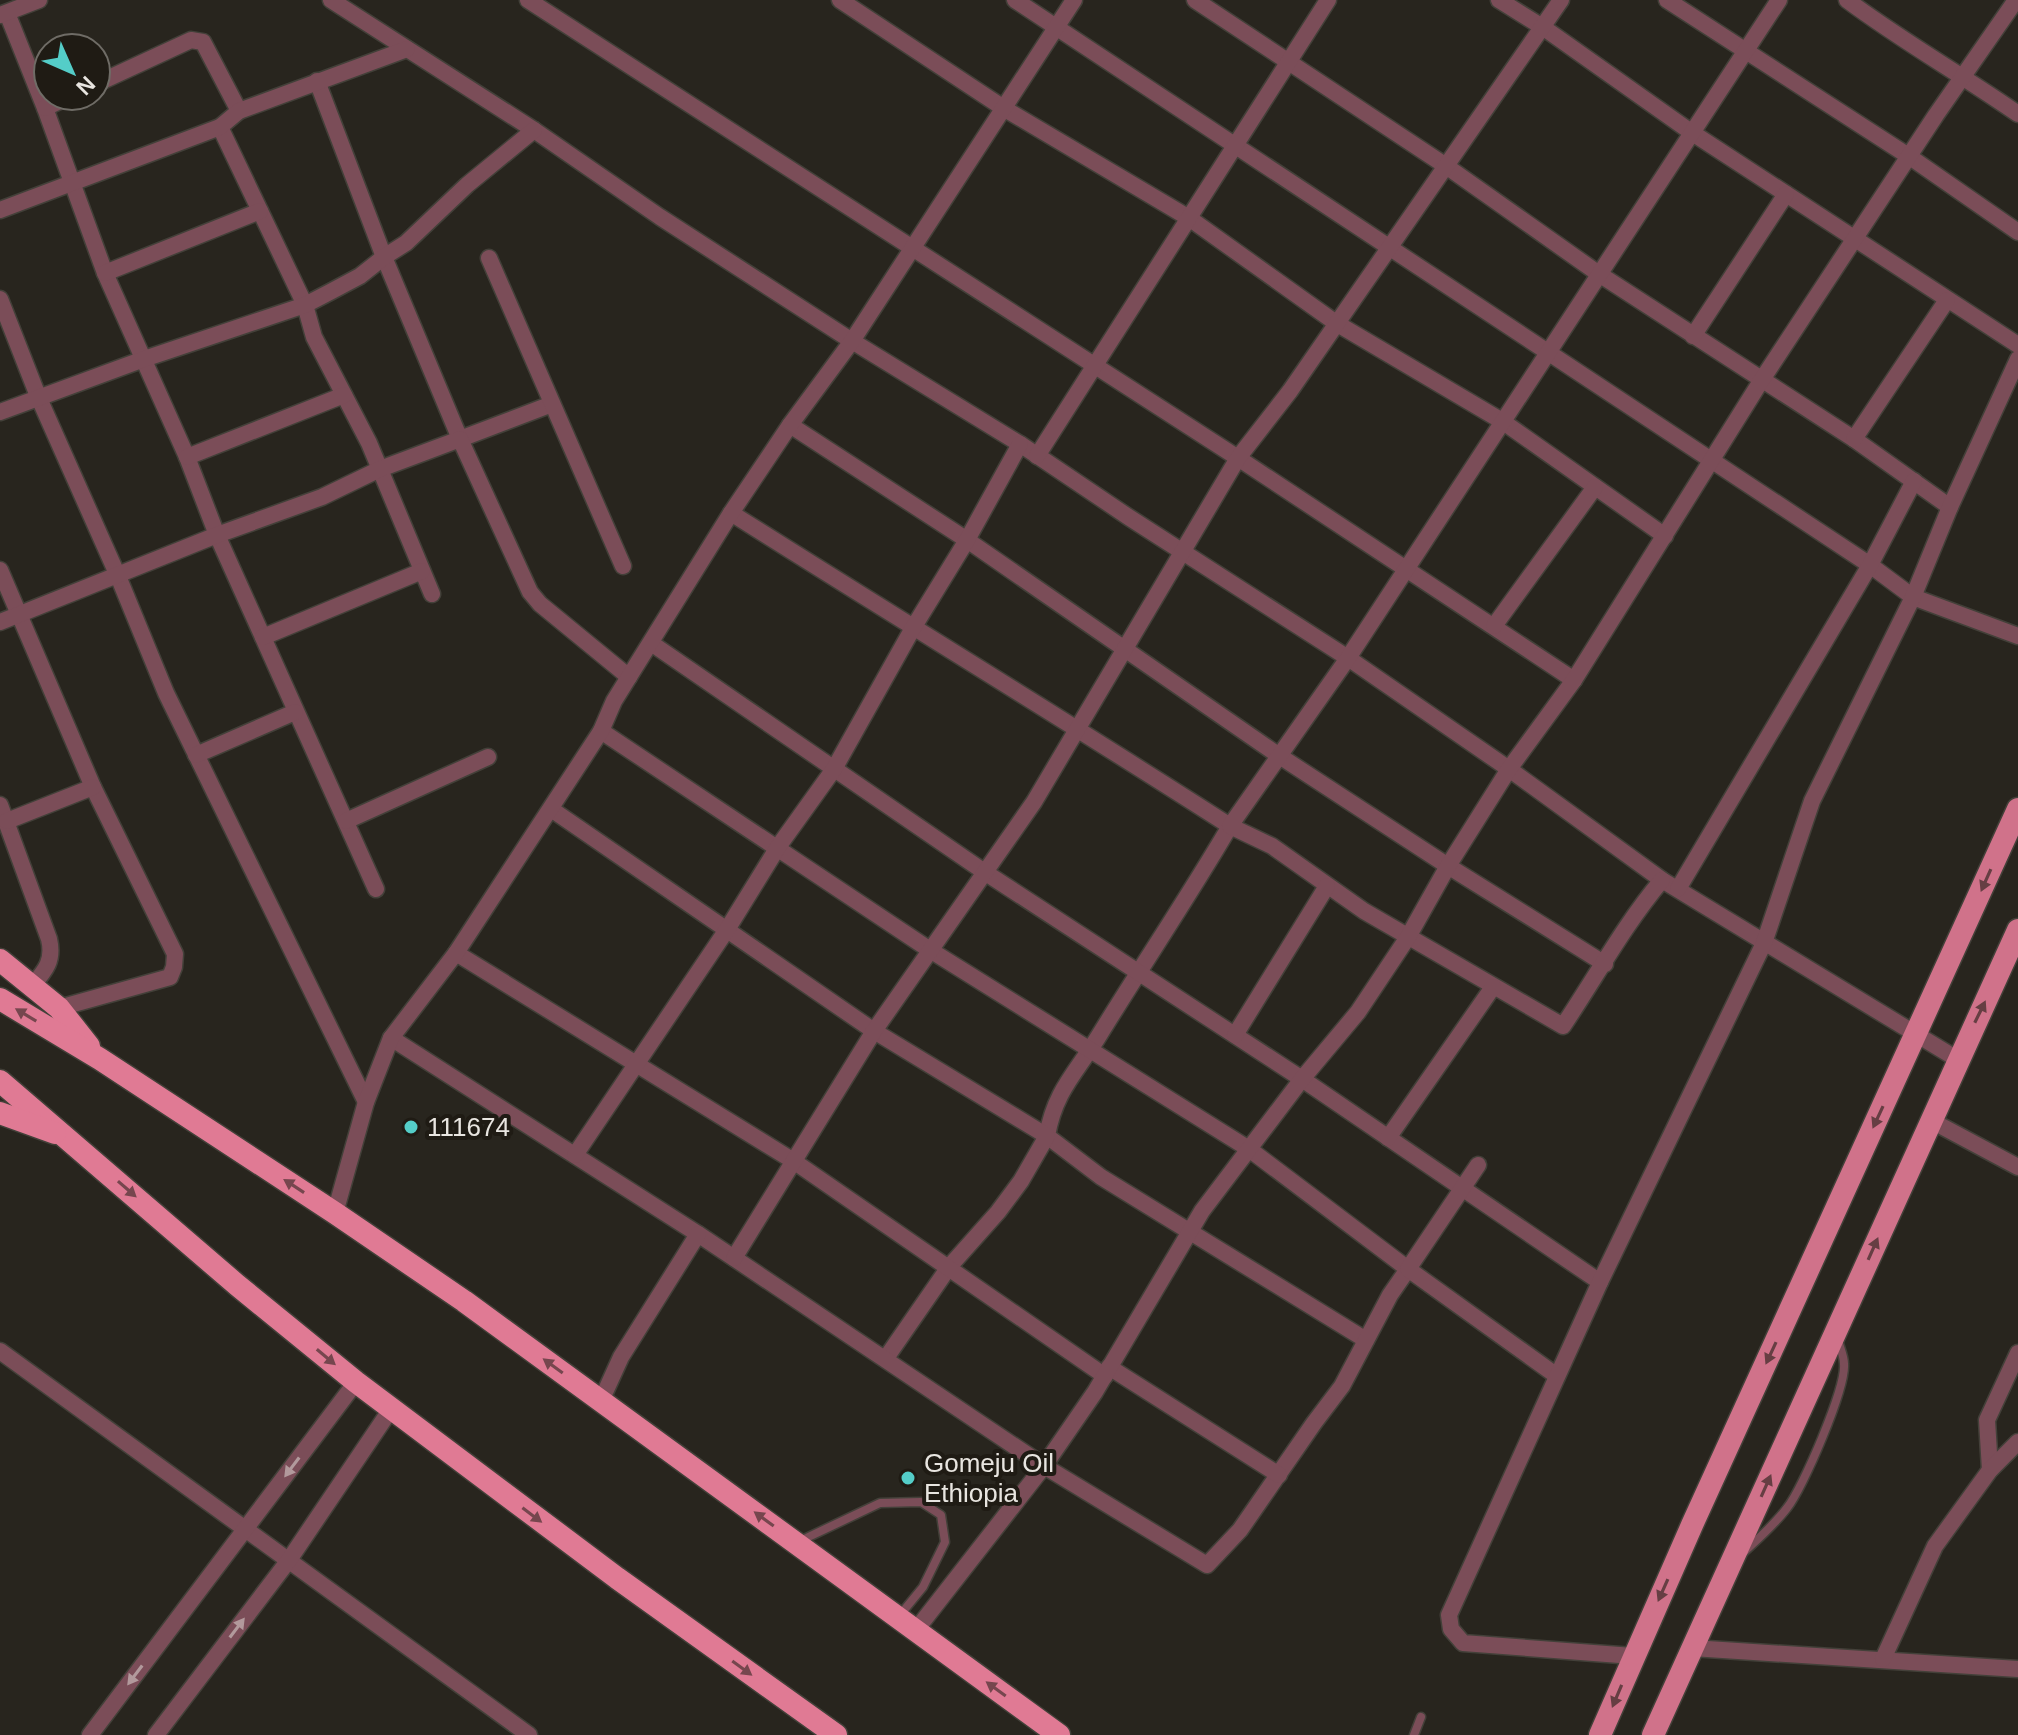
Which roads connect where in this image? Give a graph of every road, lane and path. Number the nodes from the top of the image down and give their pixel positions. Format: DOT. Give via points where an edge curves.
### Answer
graph roads {
  1 [pos="39,0"];
  2 [pos="331,0"];
  3 [pos="528,0"];
  4 [pos="840,0"];
  5 [pos="1015,0"];
  6 [pos="1074,0"];
  7 [pos="1195,0"];
  8 [pos="1328,0"];
  9 [pos="1499,0"];
  10 [pos="1561,0"];
  11 [pos="1667,0"];
  12 [pos="1779,0"];
  13 [pos="1847,0"];
  14 [pos="2016,0"];
  15 [pos="3,14"];
  16 [pos="1055,27"];
  17 [pos="1544,28"];
  18 [pos="407,49"];
  19 [pos="1744,51"];
  20 [pos="1287,61"];
  21 [pos="1964,76"];
  22 [pos="112,77"];
  23 [pos="32,79"];
  24 [pos="317,81"];
  25 [pos="1005,109"];
  26 [pos="239,111"];
  27 [pos="46,112"];
  28 [pos="2018,114"];
  29 [pos="220,127"];
  30 [pos="534,130"];
  31 [pos="1691,132"];
  32 [pos="1236,144"];
  33 [pos="1910,157"];
  34 [pos="1446,166"];
  35 [pos="72,180"];
  36 [pos="1786,194"];
  37 [pos="0,210"];
  38 [pos="260,211"];
  39 [pos="1189,218"];
  40 [pos="2018,232"];
  41 [pos="1855,240"];
  42 [pos="1391,247"];
  43 [pos="913,250"];
  44 [pos="384,257"];
  45 [pos="489,258"];
  46 [pos="105,273"];
  47 [pos="1599,274"];
  48 [pos="0,299"];
  49 [pos="1947,300"];
  50 [pos="305,305"];
  51 [pos="1336,323"];
  52 [pos="1693,336"];
  53 [pos="852,341"];
  54 [pos="2018,345"];
  55 [pos="1547,353"];
  56 [pos="144,359"];
  57 [pos="2018,359"];
  58 [pos="1094,367"];
  59 [pos="1761,381"];
  60 [pos="344,395"];
  61 [pos="38,396"];
  62 [pos="552,404"];
  63 [pos="0,412"];
  64 [pos="1502,421"];
  65 [pos="790,425"];
  66 [pos="460,439"];
  67 [pos="1854,439"];
  68 [pos="1020,444"];
  69 [pos="1037,456"];
  70 [pos="187,457"];
  71 [pos="1238,458"];
  72 [pos="1712,461"];
  73 [pos="380,469"];
  74 [pos="1914,481"];
  75 [pos="1595,487"];
  76 [pos="1950,507"];
  77 [pos="731,513"];
  78 [pos="217,535"];
  79 [pos="1665,536"];
  80 [pos="967,540"];
  81 [pos="1181,552"];
  82 [pos="1870,565"];
  83 [pos="623,566"];
  84 [pos="1407,568"];
  85 [pos="0,570"];
  86 [pos="422,571"];
  87 [pos="118,576"];
  88 [pos="432,594"];
  89 [pos="1913,597"];
  90 [pos="19,615"];
  91 [pos="0,622"];
  92 [pos="1494,626"];
  93 [pos="913,628"];
  94 [pos="2018,636"];
  95 [pos="263,637"];
  96 [pos="651,643"];
  97 [pos="1125,650"];
  98 [pos="1348,658"];
  99 [pos="629,677"];
  100 [pos="1574,680"];
  101 [pos="295,712"];
  102 [pos="1078,728"];
  103 [pos="601,731"];
  104 [pos="196,755"];
  105 [pos="1278,755"];
  106 [pos="488,757"];
  107 [pos="834,769"];
  108 [pos="1509,769"];
  109 [pos="93,787"];
  110 [pos="551,809"];
  111 [pos="2018,809"];
  112 [pos="4,813"];
  113 [pos="346,821"];
  114 [pos="1230,826"];
  115 [pos="778,847"];
  116 [pos="1448,866"];
  117 [pos="986,873"];
  118 [pos="1662,880"];
  119 [pos="1327,886"];
  120 [pos="376,889"];
  121 [pos="1678,889"];
  122 [pos="728,928"];
  123 [pos="2018,930"];
  124 [pos="1408,937"];
  125 [pos="1764,943"];
  126 [pos="930,950"];
  127 [pos="456,953"];
  128 [pos="0,960"];
  129 [pos="1605,964"];
  130 [pos="1139,971"];
  131 [pos="32,986"];
  132 [pos="1493,987"];
  133 [pos="0,999"];
  134 [pos="59,1008"];
  135 [pos="874,1031"];
  136 [pos="1235,1035"];
  137 [pos="1916,1035"];
  138 [pos="391,1038"];
  139 [pos="1090,1050"];
  140 [pos="100,1059"];
  141 [pos="1957,1059"];
  142 [pos="637,1064"];
  143 [pos="1302,1079"];
  144 [pos="0,1081"];
  145 [pos="366,1102"];
  146 [pos="0,1113"];
  147 [pos="1930,1120"];
  148 [pos="1047,1136"];
  149 [pos="69,1138"];
  150 [pos="1388,1138"];
  151 [pos="1249,1149"];
  152 [pos="575,1155"];
  153 [pos="792,1160"];
  154 [pos="1478,1165"];
  155 [pos="2018,1167"];
  156 [pos="1461,1189"];
  157 [pos="335,1213"];
  158 [pos="1190,1231"];
  159 [pos="698,1234"];
  160 [pos="734,1258"];
  161 [pos="949,1267"];
  162 [pos="1408,1269"];
  163 [pos="1600,1282"];
  164 [pos="1836,1332"];
  165 [pos="1366,1340"];
  166 [pos="0,1351"];
  167 [pos="2018,1353"];
  168 [pos="886,1358"];
  169 [pos="1107,1372"];
  170 [pos="1557,1376"];
  171 [pos="356,1382"];
  172 [pos="601,1401"];
  173 [pos="391,1409"];
  174 [pos="2018,1442"];
  175 [pos="1044,1466"];
  176 [pos="1990,1470"];
  177 [pos="1279,1475"];
  178 [pos="244,1530"];
  179 [pos="796,1543"];
  180 [pos="289,1560"];
  181 [pos="1731,1563"];
  182 [pos="907,1624"];
  183 [pos="1692,1648"];
  184 [pos="1633,1656"];
  185 [pos="1883,1659"];
  186 [pos="2018,1669"];
  187 [pos="1421,1717"];
  188 [pos="90,1735"];
  189 [pos="156,1735"];
  190 [pos="529,1735"];
  191 [pos="836,1735"];
  192 [pos="1059,1735"];
  193 [pos="1414,1735"];
  194 [pos="1600,1735"];
  195 [pos="1653,1735"];
  1 -- 15 [label="street"];
  2 -- 18 [label="street"];
  3 -- 43 [label="street"];
  4 -- 25 [label="street"];
  5 -- 16 [label="street"];
  6 -- 16 [label="street"];
  7 -- 20 [label="street"];
  8 -- 20 [label="street"];
  9 -- 17 [label="street"];
  10 -- 17 [label="street"];
  11 -- 19 [label="street"];
  12 -- 19 [label="street"];
  13 -- 21 [label="street"];
  14 -- 21 [label="street"];
  15 -- 23 [label="street"];
  16 -- 25 [label="street"];
  16 -- 32 [label="street"];
  17 -- 31 [label="street"];
  17 -- 34 [label="street"];
  18 -- 24 [label="street"];
  18 -- 30 [label="street"];
  19 -- 31 [label="street"];
  19 -- 33 [label="street"];
  20 -- 32 [label="street"];
  20 -- 34 [label="street"];
  21 -- 28 [label="street"];
  21 -- 33 [label="street"];
  22 -- 26 [label="street" via="191,40 203,42"];
  24 -- 26 [label="street"];
  24 -- 44 [label="street"];
  25 -- 39 [label="street"];
  25 -- 43 [label="street"];
  26 -- 29 [label="street"];
  27 -- 35 [label="street"];
  29 -- 35 [label="street"];
  29 -- 38 [label="street"];
  30 -- 44 [label="street"];
  30 -- 53 [label="street"];
  31 -- 36 [label="street"];
  31 -- 47 [label="street"];
  32 -- 39 [label="street"];
  32 -- 42 [label="street"];
  33 -- 40 [label="street"];
  33 -- 41 [label="street"];
  34 -- 42 [label="street"];
  34 -- 47 [label="street"];
  35 -- 37 [label="street"];
  35 -- 46 [label="street"];
  36 -- 41 [label="street"];
  36 -- 52 [label="street"];
  38 -- 46 [label="street"];
  38 -- 50 [label="street"];
  39 -- 51 [label="street"];
  39 -- 58 [label="street"];
  41 -- 49 [label="street"];
  41 -- 59 [label="street"];
  42 -- 51 [label="street"];
  42 -- 55 [label="street"];
  43 -- 53 [label="street"];
  43 -- 58 [label="street"];
  44 -- 50 [label="street"];
  44 -- 66 [label="street"];
  45 -- 62 [label="street"];
  46 -- 56 [label="street"];
  47 -- 52 [label="street"];
  47 -- 55 [label="street"];
  48 -- 61 [label="street"];
  49 -- 54 [label="street"];
  49 -- 67 [label="street"];
  50 -- 56 [label="street"];
  50 -- 60 [label="street" via="314,337"];
  51 -- 64 [label="street"];
  51 -- 71 [label="street"];
  52 -- 59 [label="street"];
  53 -- 65 [label="street"];
  53 -- 68 [label="street"];
  55 -- 64 [label="street"];
  55 -- 72 [label="street"];
  56 -- 61 [label="street"];
  56 -- 70 [label="street"];
  57 -- 76 [label="street"];
  58 -- 69 [label="street"];
  58 -- 71 [label="street"];
  59 -- 67 [label="street"];
  59 -- 72 [label="street"];
  60 -- 70 [label="street"];
  60 -- 73 [label="street"];
  61 -- 63 [label="street"];
  61 -- 87 [label="street"];
  62 -- 66 [label="street"];
  62 -- 83 [label="street"];
  64 -- 75 [label="street"];
  64 -- 84 [label="street"];
  65 -- 77 [label="street"];
  65 -- 80 [label="street"];
  66 -- 73 [label="street"];
  66 -- 99 [label="street" via="530,592"];
  67 -- 74 [label="street"];
  68 -- 69 [label="street"];
  68 -- 80 [label="street"];
  69 -- 81 [label="street"];
  70 -- 78 [label="street"];
  71 -- 81 [label="street"];
  71 -- 84 [label="street"];
  72 -- 79 [label="street"];
  72 -- 82 [label="street"];
  73 -- 78 [label="street" via="322,497"];
  73 -- 86 [label="street"];
  74 -- 76 [label="street"];
  74 -- 82 [label="street"];
  75 -- 79 [label="street"];
  75 -- 92 [label="street"];
  76 -- 89 [label="street"];
  77 -- 93 [label="street"];
  77 -- 96 [label="street"];
  78 -- 87 [label="street"];
  78 -- 95 [label="street"];
  79 -- 100 [label="street"];
  80 -- 93 [label="street"];
  80 -- 97 [label="street"];
  81 -- 97 [label="street"];
  81 -- 98 [label="street"];
  82 -- 89 [label="street"];
  82 -- 121 [label="street"];
  84 -- 92 [label="street"];
  84 -- 98 [label="street"];
  85 -- 90 [label="street"];
  86 -- 88 [label="street"];
  86 -- 95 [label="street"];
  87 -- 90 [label="street"];
  87 -- 104 [label="street"];
  89 -- 94 [label="street"];
  89 -- 125 [label="street" via="1812,801"];
  90 -- 91 [label="street"];
  90 -- 109 [label="street"];
  92 -- 100 [label="street"];
  93 -- 102 [label="street"];
  93 -- 107 [label="street"];
  95 -- 101 [label="street"];
  96 -- 99 [label="street"];
  96 -- 107 [label="street"];
  97 -- 102 [label="street"];
  97 -- 105 [label="street"];
  98 -- 105 [label="street"];
  98 -- 108 [label="street"];
  99 -- 103 [label="street"];
  100 -- 108 [label="street"];
  101 -- 104 [label="street"];
  101 -- 113 [label="street"];
  102 -- 114 [label="street"];
  102 -- 117 [label="street"];
  103 -- 110 [label="street"];
  103 -- 115 [label="street"];
  104 -- 145 [label="street"];
  105 -- 114 [label="street"];
  105 -- 116 [label="street"];
  106 -- 113 [label="street"];
  107 -- 115 [label="street"];
  107 -- 117 [label="street"];
  108 -- 116 [label="street"];
  108 -- 118 [label="street"];
  109 -- 112 [label="street"];
  109 -- 134 [label="street" via="175,954 174,967 170,977"];
  110 -- 122 [label="street"];
  110 -- 127 [label="street"];
  111 -- 137 [label="main road, one-way"];
  112 -- 131 [label="street" via="52,954"];
  113 -- 120 [label="street"];
  114 -- 119 [label="street" via="1272,846"];
  114 -- 130 [label="street"];
  115 -- 122 [label="street"];
  115 -- 126 [label="street"];
  116 -- 124 [label="street"];
  116 -- 129 [label="street"];
  117 -- 126 [label="street"];
  117 -- 130 [label="street"];
  118 -- 121 [label="street"];
  118 -- 129 [label="street" via="1635,912"];
  119 -- 124 [label="street"];
  119 -- 136 [label="street"];
  121 -- 125 [label="street"];
  122 -- 135 [label="street"];
  122 -- 142 [label="street"];
  141 -- 123 [label="main road, one-way"];
  124 -- 132 [label="street"];
  124 -- 143 [label="street" via="1358,1012"];
  125 -- 137 [label="street"];
  125 -- 163 [label="street"];
  126 -- 135 [label="street"];
  126 -- 139 [label="street"];
  127 -- 138 [label="street"];
  127 -- 142 [label="street"];
  128 -- 131 [label="highway"];
  129 -- 132 [label="street" via="1563,1026"];
  130 -- 136 [label="street"];
  130 -- 139 [label="street"];
  131 -- 134 [label="highway"];
  132 -- 150 [label="street"];
  140 -- 133 [label="highway, one-way"];
  134 -- 140 [label="highway"];
  135 -- 148 [label="street"];
  135 -- 153 [label="street"];
  136 -- 143 [label="street"];
  137 -- 141 [label="street"];
  137 -- 184 [label="main road, one-way"];
  138 -- 145 [label="street"];
  138 -- 152 [label="street"];
  139 -- 148 [label="street" via="1051,1110"];
  139 -- 151 [label="street"];
  157 -- 140 [label="highway, one-way"];
  141 -- 147 [label="main road"];
  142 -- 152 [label="street"];
  142 -- 153 [label="street"];
  143 -- 150 [label="street"];
  143 -- 151 [label="street"];
  144 -- 149 [label="highway"];
  145 -- 157 [label="street"];
  146 -- 149 [label="highway"];
  147 -- 155 [label="street"];
  164 -- 147 [label="main road, one-way"];
  148 -- 158 [label="street" via="1101,1177"];
  148 -- 161 [label="street" via="998,1212"];
  149 -- 171 [label="highway, one-way"];
  150 -- 156 [label="street"];
  151 -- 158 [label="street"];
  151 -- 162 [label="street"];
  152 -- 159 [label="street"];
  153 -- 160 [label="street"];
  153 -- 161 [label="street"];
  154 -- 156 [label="street"];
  156 -- 162 [label="street"];
  156 -- 163 [label="street"];
  172 -- 157 [label="highway, one-way"];
  158 -- 165 [label="street"];
  158 -- 169 [label="street"];
  159 -- 160 [label="street"];
  159 -- 172 [label="street" via="621,1357"];
  160 -- 168 [label="street"];
  161 -- 168 [label="street"];
  161 -- 169 [label="street"];
  162 -- 165 [label="street"];
  162 -- 170 [label="street"];
  163 -- 170 [label="street"];
  181 -- 164 [label="main road, one-way"];
  164 -- 181 [label="lane" via="1844,1365 1842,1387 1821,1438 1790,1505"];
  165 -- 177 [label="street" via="1342,1386"];
  166 -- 178 [label="street"];
  167 -- 176 [label="street" via="1987,1420"];
  168 -- 175 [label="street"];
  169 -- 175 [label="street"];
  169 -- 177 [label="street"];
  170 -- 184 [label="street" via="1449,1615 1451,1629 1463,1643"];
  171 -- 173 [label="highway"];
  171 -- 178 [label="street, one-way"];
  179 -- 172 [label="highway, one-way"];
  173 -- 180 [label="street"];
  173 -- 191 [label="highway, one-way"];
  174 -- 176 [label="street"];
  175 -- 177 [label="street" via="1207,1565"];
  175 -- 182 [label="street"];
  176 -- 185 [label="street" via="1935,1546"];
  178 -- 180 [label="street"];
  178 -- 188 [label="street, one-way"];
  179 -- 182 [label="highway"];
  179 -- 182 [label="lane" via="880,1503 921,1502 941,1515 945,1542"];
  189 -- 180 [label="street, one-way"];
  180 -- 190 [label="street"];
  181 -- 183 [label="main road"];
  192 -- 182 [label="highway, one-way"];
  183 -- 185 [label="street"];
  183 -- 195 [label="main road"];
  184 -- 194 [label="main road, one-way"];
  185 -- 186 [label="street"];
  187 -- 193 [label="lane"];
}
